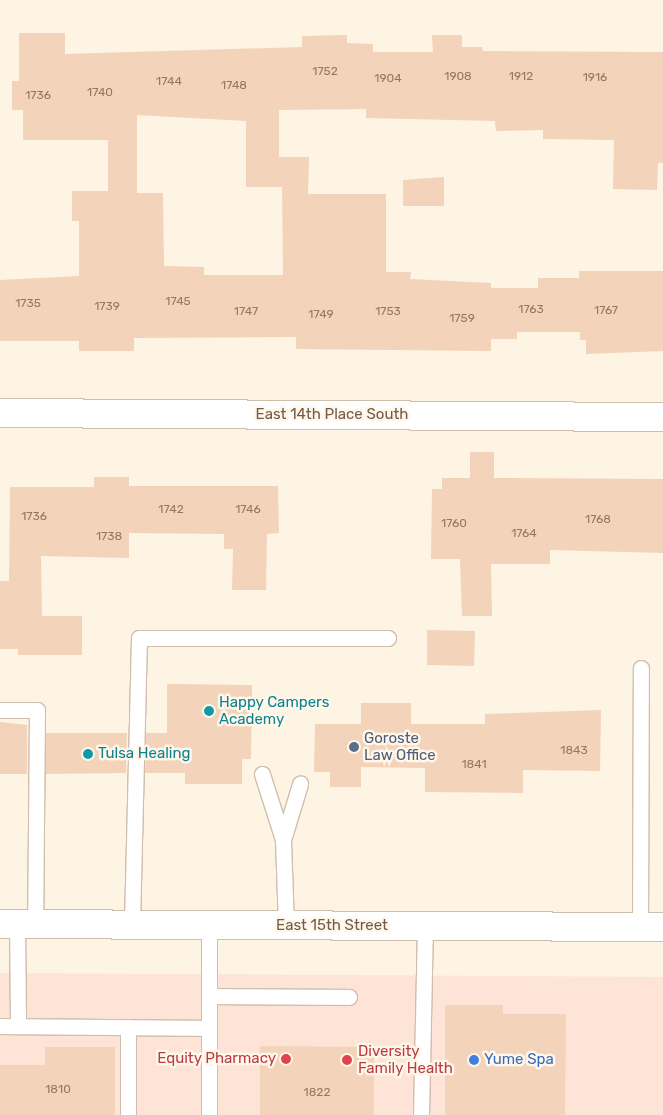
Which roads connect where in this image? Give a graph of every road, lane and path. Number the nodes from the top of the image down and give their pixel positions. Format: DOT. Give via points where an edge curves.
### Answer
graph roads {
  1 [pos="0,413"];
  2 [pos="663,417"];
  3 [pos="388,638"];
  4 [pos="641,668"];
  5 [pos="0,710"];
  6 [pos="262,774"];
  7 [pos="300,784"];
  8 [pos="283,840"];
  9 [pos="17,924"];
  10 [pos="132,924"];
  11 [pos="209,925"];
  12 [pos="286,926"];
  13 [pos="425,926"];
  14 [pos="651,927"];
  15 [pos="209,996"];
  16 [pos="349,997"];
  17 [pos="0,1026"];
  18 [pos="18,1026"];
  19 [pos="128,1027"];
  20 [pos="209,1028"];
  21 [pos="128,1115"];
  22 [pos="209,1115"];
  23 [pos="422,1115"];
  1 -- 2 [label="street, East 14th Place South"];
  3 -- 10 [label="lane" via="140,638"];
  4 -- 14 [label="lane"];
  5 -- 9 [label="lane" via="37,710"];
  6 -- 8 [label="lane"];
  7 -- 8 [label="lane"];
  8 -- 12 [label="lane"];
  9 -- 10 [label="street, East 15th Street"];
  9 -- 18 [label="lane"];
  10 -- 11 [label="street, East 15th Street"];
  11 -- 12 [label="street, East 15th Street"];
  11 -- 15 [label="lane"];
  12 -- 13 [label="street, East 15th Street"];
  13 -- 14 [label="street, East 15th Street"];
  13 -- 23 [label="lane"];
  15 -- 16 [label="lane"];
  15 -- 20 [label="lane"];
  17 -- 18 [label="lane"];
  18 -- 19 [label="lane"];
  19 -- 20 [label="lane"];
  19 -- 21 [label="lane"];
  20 -- 22 [label="lane"];
}
